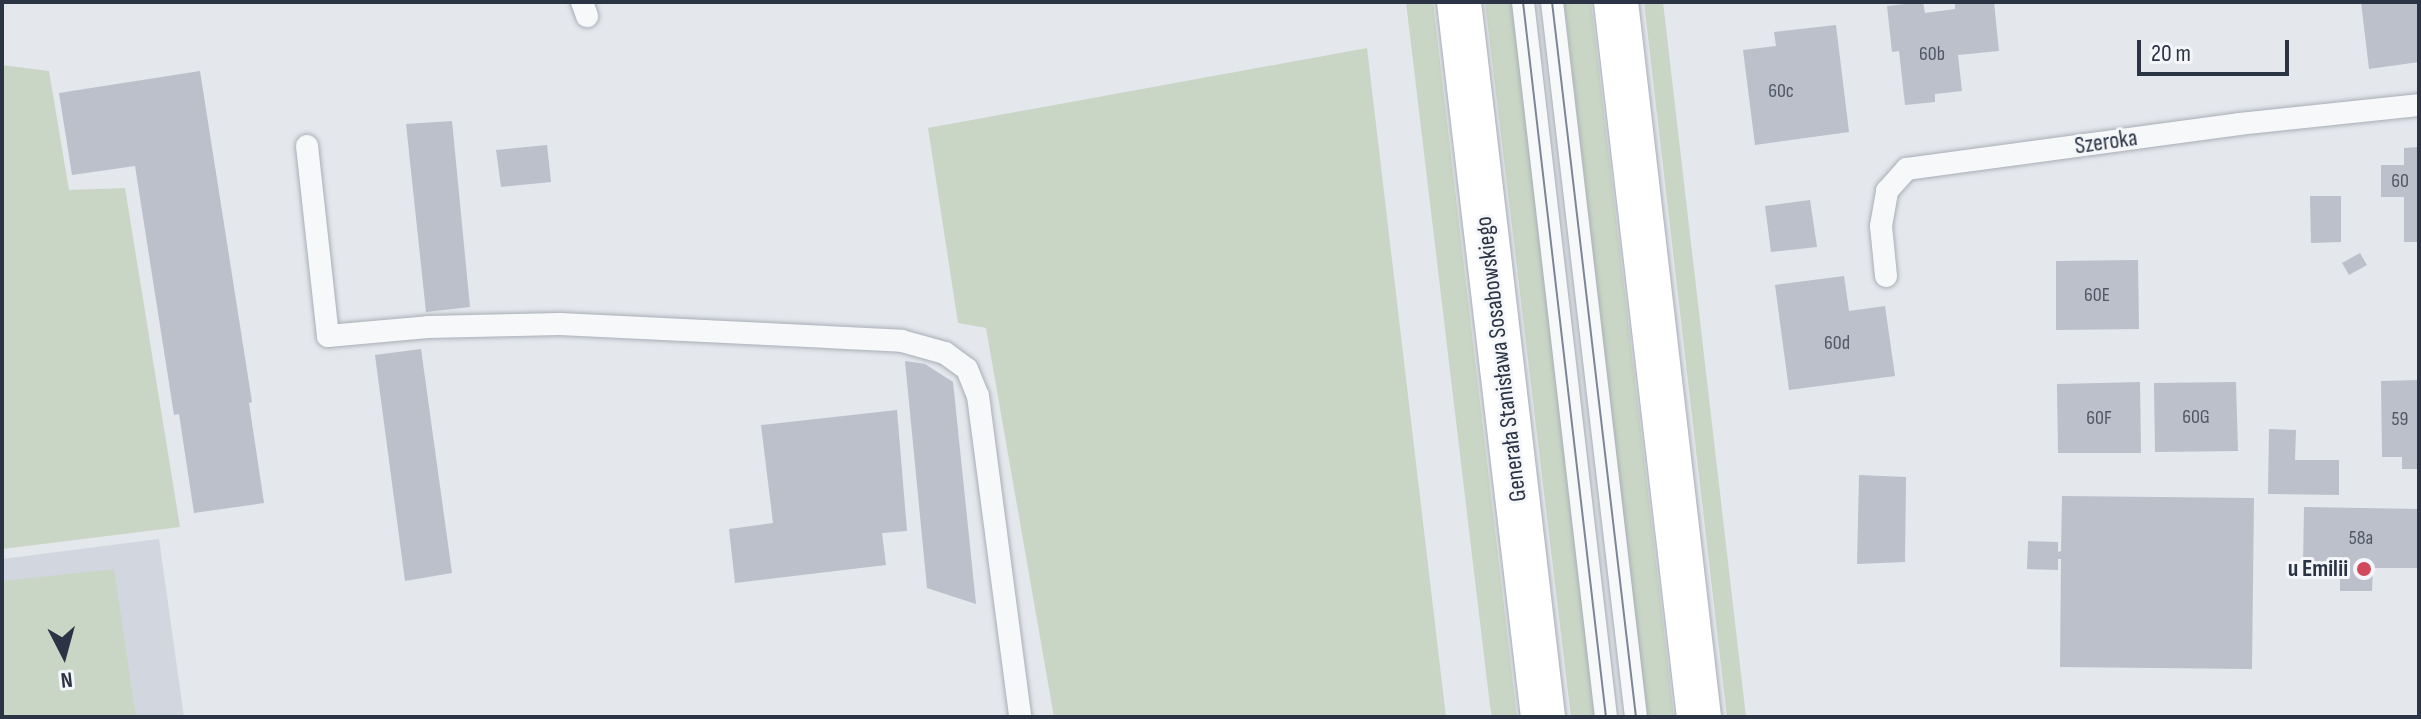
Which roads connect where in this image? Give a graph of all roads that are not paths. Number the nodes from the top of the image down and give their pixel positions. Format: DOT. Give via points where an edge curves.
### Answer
graph roads {
  1 [pos="1459,2"];
  2 [pos="1523,2"];
  3 [pos="1552,2"];
  4 [pos="1616,2"];
  5 [pos="2419,105"];
  6 [pos="307,146"];
  7 [pos="1886,276"];
  8 [pos="1020,717"];
  9 [pos="1543,717"];
  10 [pos="1606,717"];
  11 [pos="1636,717"];
  12 [pos="1699,717"];
  1 -- 9 [label="main road, Generała Stanisława Sosabowskiego"];
  2 -- 10 [label="lane"];
  3 -- 11 [label="lane"];
  4 -- 12 [label="main road"];
  5 -- 7 [label="lane, Szeroka" via="1907,169 1887,191 1881,226"];
  6 -- 8 [label="lane" via="328,336 560,324 902,341 945,353 967,369 978,396"];
}
